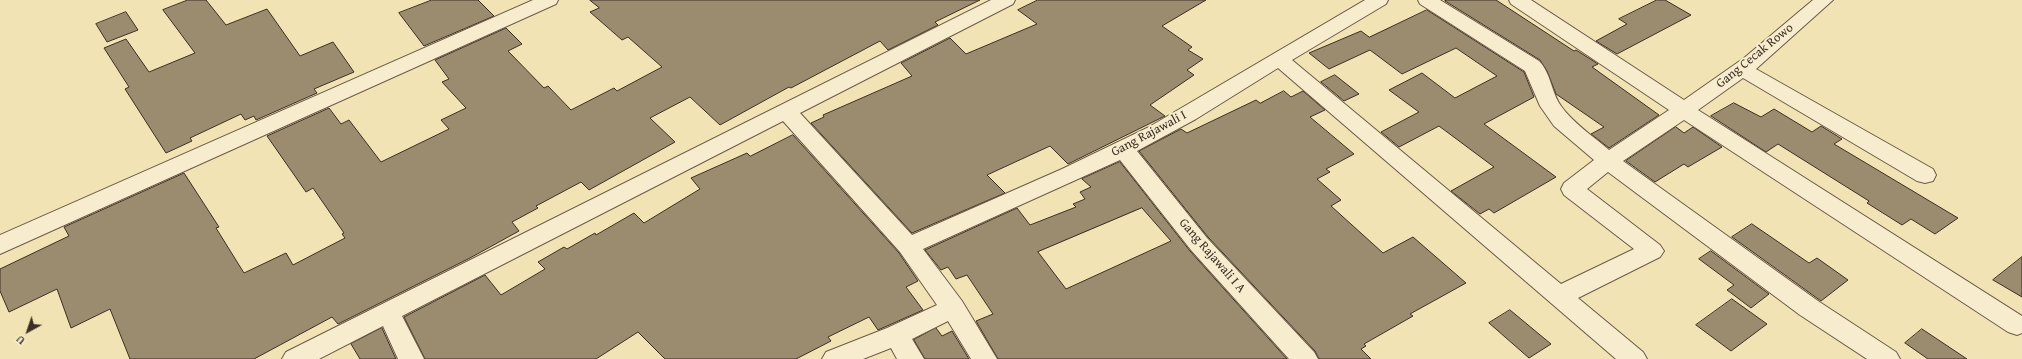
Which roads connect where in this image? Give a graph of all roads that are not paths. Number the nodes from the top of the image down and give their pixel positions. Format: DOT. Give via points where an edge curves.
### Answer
graph roads {
  1 [pos="549,0"];
  2 [pos="1006,0"];
  3 [pos="1379,0"];
  4 [pos="1427,0"];
  5 [pos="1518,0"];
  6 [pos="1824,0"];
  7 [pos="1279,59"];
  8 [pos="1742,69"];
  9 [pos="1685,110"];
  10 [pos="786,111"];
  11 [pos="1123,149"];
  12 [pos="1607,160"];
  13 [pos="1925,175"];
  14 [pos="0,245"];
  15 [pos="908,246"];
  16 [pos="1560,296"];
  17 [pos="952,308"];
  18 [pos="388,312"];
  19 [pos="2017,324"];
  20 [pos="896,335"];
  21 [pos="295,359"];
  22 [pos="411,359"];
  23 [pos="835,359"];
  24 [pos="911,359"];
  25 [pos="984,359"];
  26 [pos="1305,359"];
  27 [pos="1634,359"];
  28 [pos="1887,359"];
  1 -- 14 [label="street"];
  2 -- 10 [label="street"];
  3 -- 7 [label="street, Gang Rajawali I" via="1327,28"];
  4 -- 12 [label="street" via="1532,66 1536,70 1550,106 1561,121"];
  5 -- 9 [label="street"];
  6 -- 8 [label="street, Gang Cecak Rowo"];
  7 -- 11 [label="street, Gang Rajawali I" via="1197,109"];
  7 -- 16 [label="street"];
  8 -- 9 [label="street, Gang Cecak Rowo"];
  8 -- 13 [label="street"];
  9 -- 12 [label="street, Gang Cecak Rowo"];
  9 -- 19 [label="street"];
  10 -- 15 [label="street"];
  10 -- 18 [label="street"];
  11 -- 15 [label="street, Gang Rajawali I"];
  11 -- 26 [label="street, Gang Rajawali I A" via="1199,244"];
  12 -- 16 [label="street, Gang Cecak Rowo" via="1572,189 1652,250"];
  12 -- 28 [label="street" via="1690,224 1809,308"];
  15 -- 17 [label="street"];
  16 -- 27 [label="street"];
  17 -- 20 [label="street"];
  17 -- 25 [label="street"];
  18 -- 21 [label="street"];
  18 -- 22 [label="street"];
  20 -- 23 [label="street"];
  20 -- 24 [label="street"];
}
